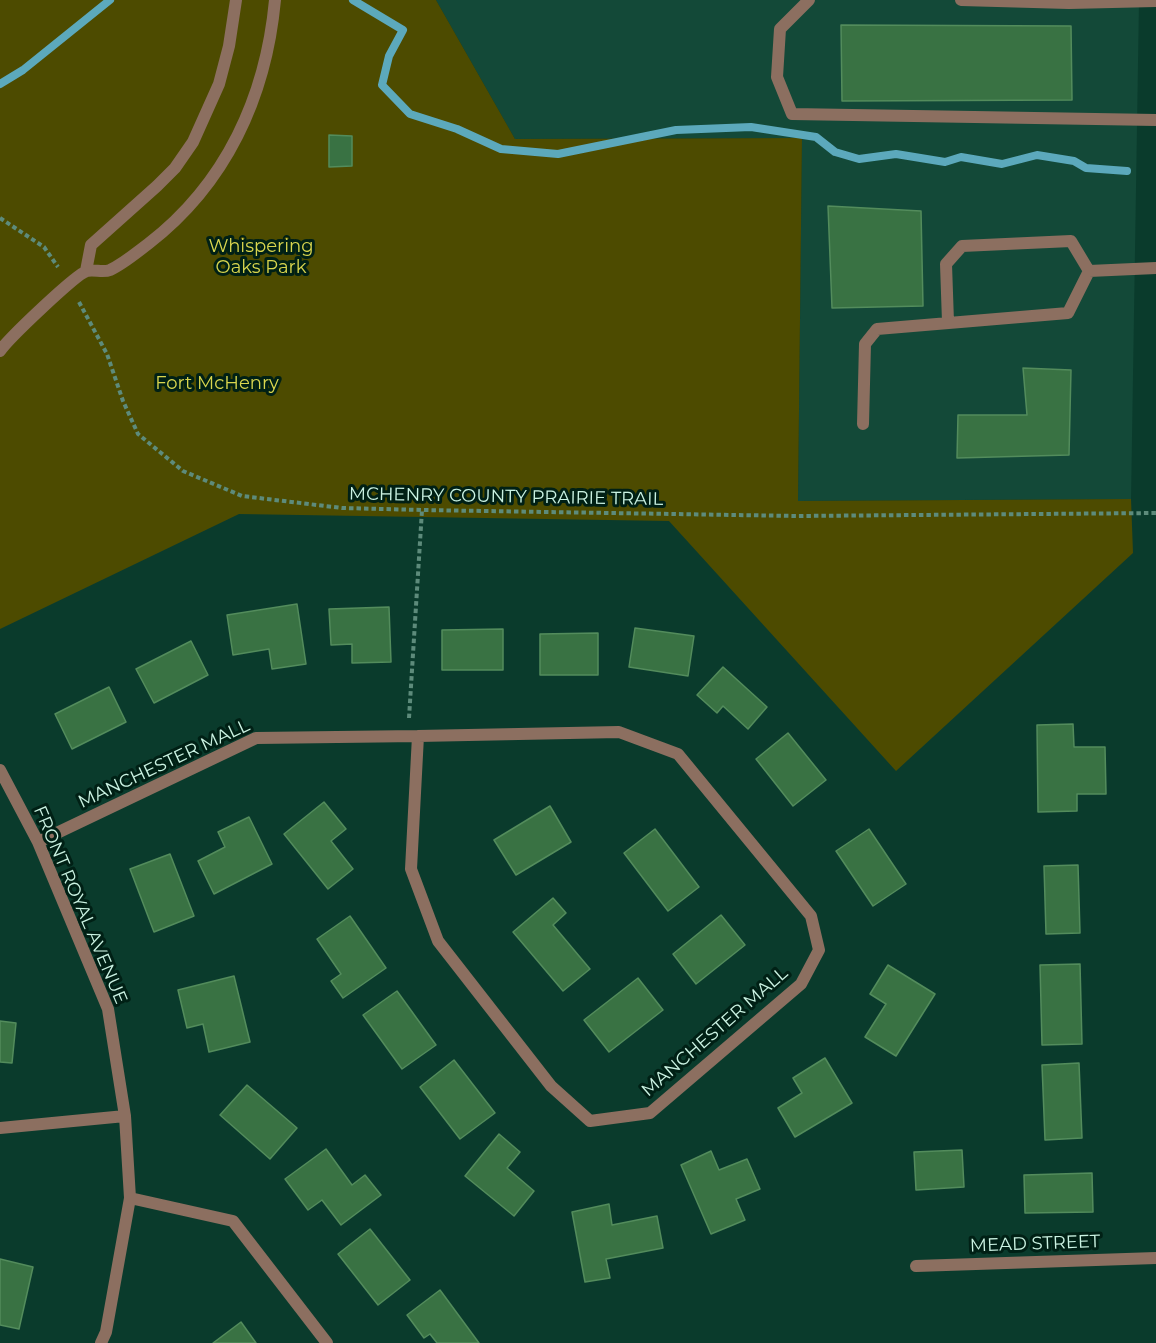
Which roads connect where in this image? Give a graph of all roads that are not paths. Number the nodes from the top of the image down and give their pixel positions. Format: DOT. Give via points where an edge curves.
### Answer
graph roads {
  1 [pos="236,0"];
  2 [pos="275,0"];
  3 [pos="809,0"];
  4 [pos="961,0"];
  5 [pos="1156,1"];
  6 [pos="1156,120"];
  7 [pos="1156,268"];
  8 [pos="86,271"];
  9 [pos="1089,271"];
  10 [pos="948,322"];
  11 [pos="0,351"];
  12 [pos="862,424"];
  13 [pos="413,736"];
  14 [pos="0,770"];
  15 [pos="38,842"];
  16 [pos="125,1116"];
  17 [pos="0,1128"];
  18 [pos="130,1198"];
  19 [pos="1156,1258"];
  20 [pos="916,1266"];
  21 [pos="101,1343"];
  22 [pos="327,1343"];
  1 -- 8 [label="street" via="219,84 193,142 175,168 91,245"];
  2 -- 8 [label="street" via="254,95 238,136 218,171 193,202 150,242 108,271"];
  3 -- 6 [label="street" via="780,28 777,76 792,114"];
  4 -- 5 [label="street"];
  7 -- 9 [label="street"];
  8 -- 11 [label="street"];
  9 -- 10 [label="street" via="1068,313"];
  9 -- 10 [label="street" via="1071,241 962,246 946,264"];
  10 -- 12 [label="street" via="877,329 865,344"];
  13 -- 13 [label="street, MANCHESTER MALL" via="619,732 678,754 811,916 819,950 801,984 650,1113 590,1121 551,1086 438,941 411,869"];
  13 -- 15 [label="street, MANCHESTER MALL" via="256,738"];
  14 -- 15 [label="street, FRONT ROYAL AVENUE"];
  15 -- 16 [label="street, FRONT ROYAL AVENUE" via="108,1009"];
  16 -- 17 [label="street"];
  16 -- 18 [label="street, FRONT ROYAL AVENUE"];
  18 -- 21 [label="street, FRONT ROYAL AVENUE"];
  18 -- 22 [label="street" via="233,1221"];
  19 -- 20 [label="street, MEAD STREET"];
}
